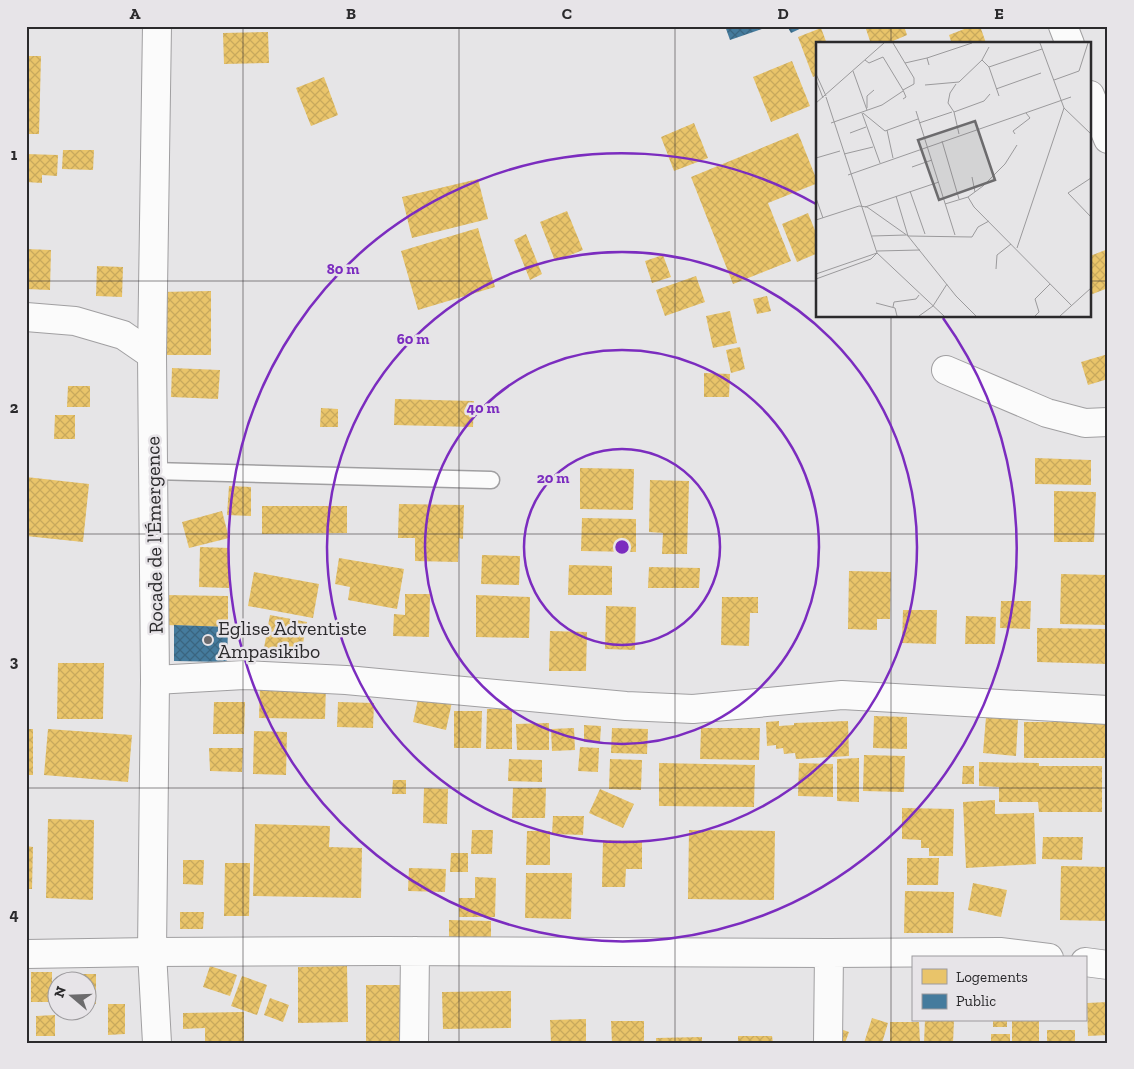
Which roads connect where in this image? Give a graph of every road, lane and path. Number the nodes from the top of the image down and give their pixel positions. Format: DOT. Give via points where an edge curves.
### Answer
graph roads {
  1 [pos="157,26"];
  2 [pos="1063,26"];
  3 [pos="1069,42"];
  4 [pos="1092,100"];
  5 [pos="1108,139"];
  6 [pos="26,317"];
  7 [pos="152,355"];
  8 [pos="946,370"];
  9 [pos="1108,422"];
  10 [pos="153,471"];
  11 [pos="491,480"];
  12 [pos="155,680"];
  13 [pos="1108,710"];
  14 [pos="415,951"];
  15 [pos="152,952"];
  16 [pos="829,953"];
  17 [pos="26,954"];
  18 [pos="1033,956"];
  19 [pos="1086,962"];
  20 [pos="1108,965"];
  21 [pos="157,1043"];
  22 [pos="414,1043"];
  23 [pos="828,1043"];
  1 -- 7 [label="street, Rocade de l'Émergence"];
  2 -- 3 [label="street"];
  4 -- 5 [label="street"];
  6 -- 7 [label="street" via="75,321 123,336"];
  7 -- 10 [label="street, Rocade de l'Émergence"];
  8 -- 9 [label="street" via="1047,413 1085,423"];
  10 -- 11 [label="lane"];
  10 -- 12 [label="street, Rocade de l'Émergence"];
  12 -- 13 [label="street" via="244,675 337,679 626,706 693,709 842,695"];
  12 -- 15 [label="street, Rocade de l'Émergence"];
  14 -- 15 [label="street"];
  14 -- 16 [label="street"];
  14 -- 22 [label="street"];
  15 -- 17 [label="street"];
  15 -- 21 [label="street, Rocade de l'Émergence"];
  16 -- 18 [label="street" via="1000,952"];
  16 -- 23 [label="street"];
  19 -- 20 [label="street"];
}
